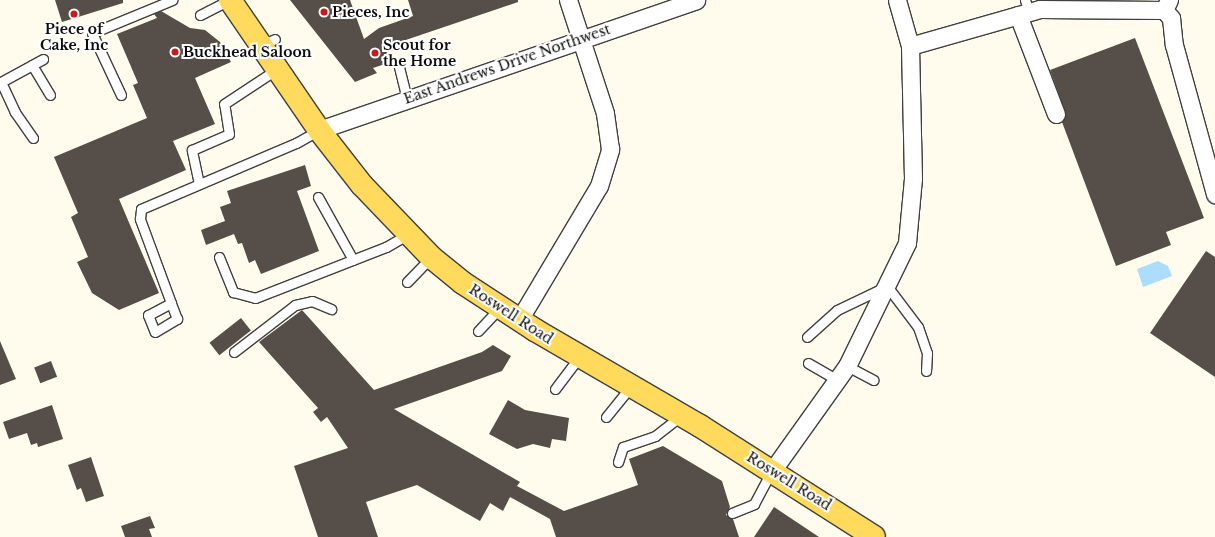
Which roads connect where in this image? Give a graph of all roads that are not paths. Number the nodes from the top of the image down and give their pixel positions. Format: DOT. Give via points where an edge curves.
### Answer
graph roads {
  1 [pos="172,0"];
  2 [pos="230,0"];
  3 [pos="568,0"];
  4 [pos="696,0"];
  5 [pos="897,0"];
  6 [pos="1167,5"];
  7 [pos="1024,9"];
  8 [pos="200,15"];
  9 [pos="581,39"];
  10 [pos="910,46"];
  11 [pos="43,59"];
  12 [pos="32,65"];
  13 [pos="399,68"];
  14 [pos="277,69"];
  15 [pos="50,95"];
  16 [pos="120,95"];
  17 [pos="407,98"];
  18 [pos="1056,114"];
  19 [pos="319,130"];
  20 [pos="33,138"];
  21 [pos="199,184"];
  22 [pos="1215,194"];
  23 [pos="318,198"];
  24 [pos="407,235"];
  25 [pos="219,257"];
  26 [pos="431,257"];
  27 [pos="353,260"];
  28 [pos="407,282"];
  29 [pos="887,286"];
  30 [pos="171,303"];
  31 [pos="500,307"];
  32 [pos="331,309"];
  33 [pos="519,320"];
  34 [pos="478,331"];
  35 [pos="807,337"];
  36 [pos="234,352"];
  37 [pos="580,356"];
  38 [pos="808,363"];
  39 [pos="926,371"];
  40 [pos="842,373"];
  41 [pos="873,380"];
  42 [pos="631,386"];
  43 [pos="555,390"];
  44 [pos="682,415"];
  45 [pos="606,417"];
  46 [pos="618,462"];
  47 [pos="772,471"];
  48 [pos="732,513"];
  49 [pos="874,537"];
  1 -- 16 [label="lane" via="92,33"];
  2 -- 8 [label="lane"];
  2 -- 14 [label="main road, Roswell Road" via="268,42"];
  3 -- 9 [label="street"];
  4 -- 9 [label="street, East Andrews Drive Northwest"];
  5 -- 10 [label="street"];
  6 -- 7 [label="street"];
  6 -- 22 [label="street" via="1174,45"];
  7 -- 10 [label="street"];
  7 -- 18 [label="street"];
  9 -- 17 [label="street, East Andrews Drive Northwest"];
  9 -- 33 [label="street" via="605,113 610,149 599,186"];
  10 -- 29 [label="street" via="913,178 908,243"];
  11 -- 12 [label="lane"];
  12 -- 15 [label="lane"];
  12 -- 20 [label="lane" via="1,82 15,112"];
  13 -- 17 [label="lane"];
  14 -- 19 [label="main road, Roswell Road"];
  14 -- 21 [label="lane" via="224,104 229,134 192,150"];
  17 -- 19 [label="street, East Andrews Drive Northwest"];
  19 -- 21 [label="lane" via="296,143"];
  19 -- 24 [label="main road, Roswell Road" via="362,185"];
  21 -- 30 [label="lane" via="141,209 140,219"];
  23 -- 27 [label="lane"];
  24 -- 26 [label="main road, Roswell Road"];
  24 -- 27 [label="lane" via="386,248"];
  25 -- 27 [label="lane" via="233,292 255,298"];
  26 -- 28 [label="lane"];
  26 -- 31 [label="main road, Roswell Road"];
  29 -- 35 [label="lane" via="838,310"];
  29 -- 39 [label="lane" via="918,327 927,353"];
  29 -- 40 [label="street"];
  31 -- 33 [label="main road, Roswell Road"];
  31 -- 34 [label="lane"];
  32 -- 36 [label="lane" via="312,301 295,305"];
  33 -- 37 [label="main road, Roswell Road"];
  37 -- 42 [label="main road, Roswell Road"];
  37 -- 43 [label="lane"];
  38 -- 40 [label="lane"];
  40 -- 41 [label="lane"];
  40 -- 47 [label="street"];
  42 -- 44 [label="main road, Roswell Road"];
  42 -- 45 [label="lane"];
  44 -- 46 [label="lane" via="655,436 623,447"];
  44 -- 47 [label="main road, Roswell Road"];
  47 -- 48 [label="lane" via="754,504"];
  47 -- 49 [label="main road, Roswell Road"];
}
